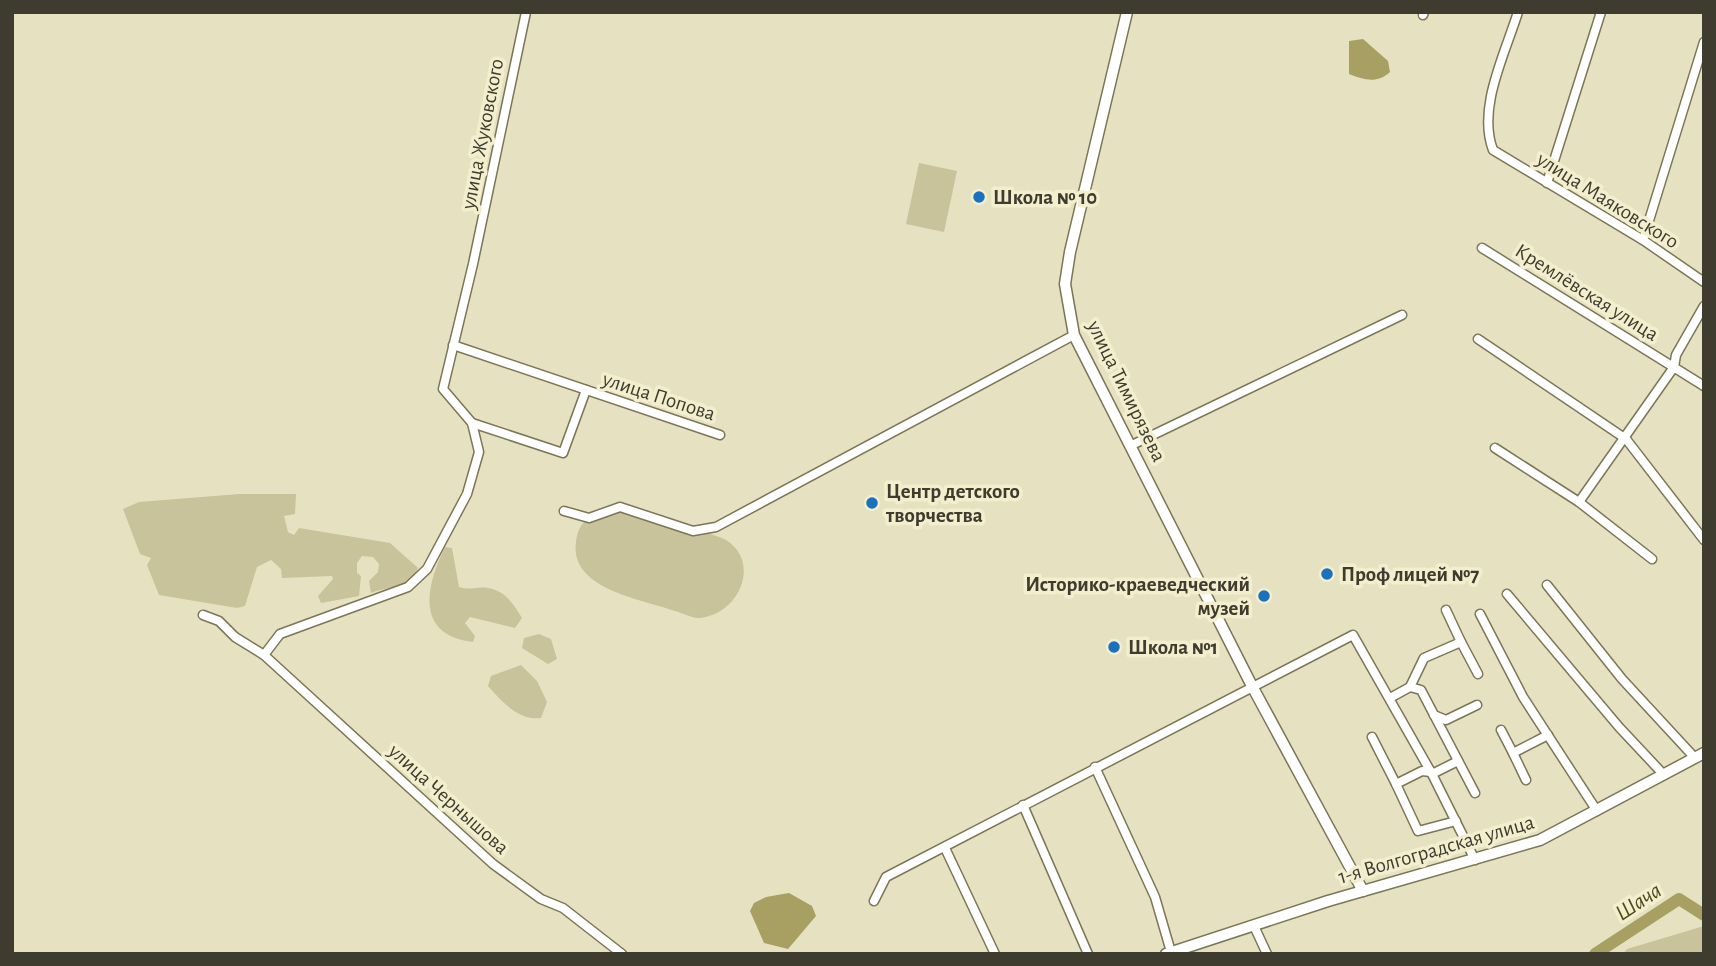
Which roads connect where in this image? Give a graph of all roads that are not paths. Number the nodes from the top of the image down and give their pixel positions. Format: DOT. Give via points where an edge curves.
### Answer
graph roads {
  1 [pos="526,12"];
  2 [pos="1127,12"];
  3 [pos="1518,12"];
  4 [pos="1601,12"];
  5 [pos="1704,42"];
  6 [pos="1547,183"];
  7 [pos="1643,240"];
  8 [pos="1482,248"];
  9 [pos="1704,282"];
  10 [pos="1704,306"];
  11 [pos="1402,315"];
  12 [pos="1074,335"];
  13 [pos="1478,338"];
  14 [pos="453,345"];
  15 [pos="1674,367"];
  16 [pos="1704,386"];
  17 [pos="586,390"];
  18 [pos="472,423"];
  19 [pos="720,435"];
  20 [pos="1626,439"];
  21 [pos="1132,445"];
  22 [pos="1495,448"];
  23 [pos="1579,502"];
  24 [pos="564,511"];
  25 [pos="1704,540"];
  26 [pos="1652,559"];
  27 [pos="1547,585"];
  28 [pos="1507,594"];
  29 [pos="1446,610"];
  30 [pos="1480,614"];
  31 [pos="203,615"];
  32 [pos="1461,642"];
  33 [pos="264,655"];
  34 [pos="1478,674"];
  35 [pos="1252,687"];
  36 [pos="1410,687"];
  37 [pos="1390,698"];
  38 [pos="1477,705"];
  39 [pos="1434,715"];
  40 [pos="1501,730"];
  41 [pos="1548,735"];
  42 [pos="1373,737"];
  43 [pos="1513,753"];
  44 [pos="1699,755"];
  45 [pos="1458,761"];
  46 [pos="1095,767"];
  47 [pos="1432,773"];
  48 [pos="1664,775"];
  49 [pos="1525,780"];
  50 [pos="1396,784"];
  51 [pos="1475,793"];
  52 [pos="1023,804"];
  53 [pos="1597,811"];
  54 [pos="1456,821"];
  55 [pos="945,848"];
  56 [pos="1475,860"];
  57 [pos="1363,891"];
  58 [pos="874,901"];
  59 [pos="1254,926"];
  60 [pos="1169,953"];
  61 [pos="622,954"];
  62 [pos="995,954"];
  63 [pos="1088,954"];
  64 [pos="1267,954"];
  1 -- 14 [label="street, улица Жуковского"];
  2 -- 12 [label="street, улица Тимирязева" via="1070,252 1065,284"];
  3 -- 6 [label="street, улица Маяковского" via="1488,113 1487,132 1493,150"];
  4 -- 6 [label="street"];
  5 -- 7 [label="street"];
  6 -- 7 [label="street, улица Маяковского"];
  7 -- 9 [label="street, улица Маяковского"];
  8 -- 15 [label="street, Кремлёвская улица"];
  10 -- 15 [label="street" via="1676,355"];
  11 -- 21 [label="street"];
  12 -- 21 [label="street, улица Тимирязева"];
  12 -- 24 [label="street" via="716,527 693,531 620,507 589,518"];
  13 -- 20 [label="street"];
  14 -- 17 [label="street, улица Попова"];
  14 -- 18 [label="street, улица Жуковского" via="443,389"];
  15 -- 16 [label="street, Кремлёвская улица"];
  15 -- 20 [label="street"];
  17 -- 18 [label="street, улица Попова" via="562,453"];
  17 -- 19 [label="street, улица Попова"];
  18 -- 33 [label="street" via="479,452 470,484 434,558 408,587 280,634"];
  20 -- 23 [label="street"];
  20 -- 25 [label="street"];
  21 -- 35 [label="street, улица Тимирязева"];
  22 -- 23 [label="street"];
  23 -- 26 [label="street"];
  27 -- 44 [label="street" via="1622,679"];
  28 -- 48 [label="street"];
  29 -- 32 [label="street"];
  30 -- 41 [label="street"];
  31 -- 33 [label="street, улица Чернышова" via="219,621"];
  32 -- 34 [label="street"];
  32 -- 36 [label="street" via="1424,658"];
  33 -- 61 [label="street, улица Чернышова" via="493,864 541,899 563,908"];
  35 -- 37 [label="street" via="1353,635"];
  35 -- 46 [label="street"];
  35 -- 57 [label="street, улица Тимирязева"];
  36 -- 37 [label="street"];
  36 -- 39 [label="street" via="1421,690"];
  37 -- 47 [label="street"];
  38 -- 39 [label="street" via="1446,720"];
  39 -- 45 [label="street"];
  40 -- 43 [label="street"];
  41 -- 43 [label="street"];
  41 -- 53 [label="street"];
  42 -- 50 [label="street"];
  43 -- 49 [label="street"];
  44 -- 48 [label="street, 1-я Волгоградская улица"];
  45 -- 47 [label="street"];
  45 -- 51 [label="street"];
  46 -- 52 [label="street"];
  46 -- 60 [label="street" via="1155,897"];
  47 -- 50 [label="street" via="1422,771"];
  47 -- 54 [label="street"];
  48 -- 53 [label="street, 1-я Волгоградская улица"];
  50 -- 54 [label="street" via="1418,831"];
  52 -- 55 [label="street"];
  52 -- 63 [label="street"];
  53 -- 56 [label="street, 1-я Волгоградская улица" via="1540,840"];
  54 -- 56 [label="street"];
  55 -- 58 [label="street" via="886,877"];
  55 -- 62 [label="street"];
  56 -- 57 [label="street, 1-я Волгоградская улица"];
  57 -- 59 [label="street, 1-я Волгоградская улица"];
  59 -- 60 [label="street, 1-я Волгоградская улица"];
  59 -- 64 [label="street"];
}
